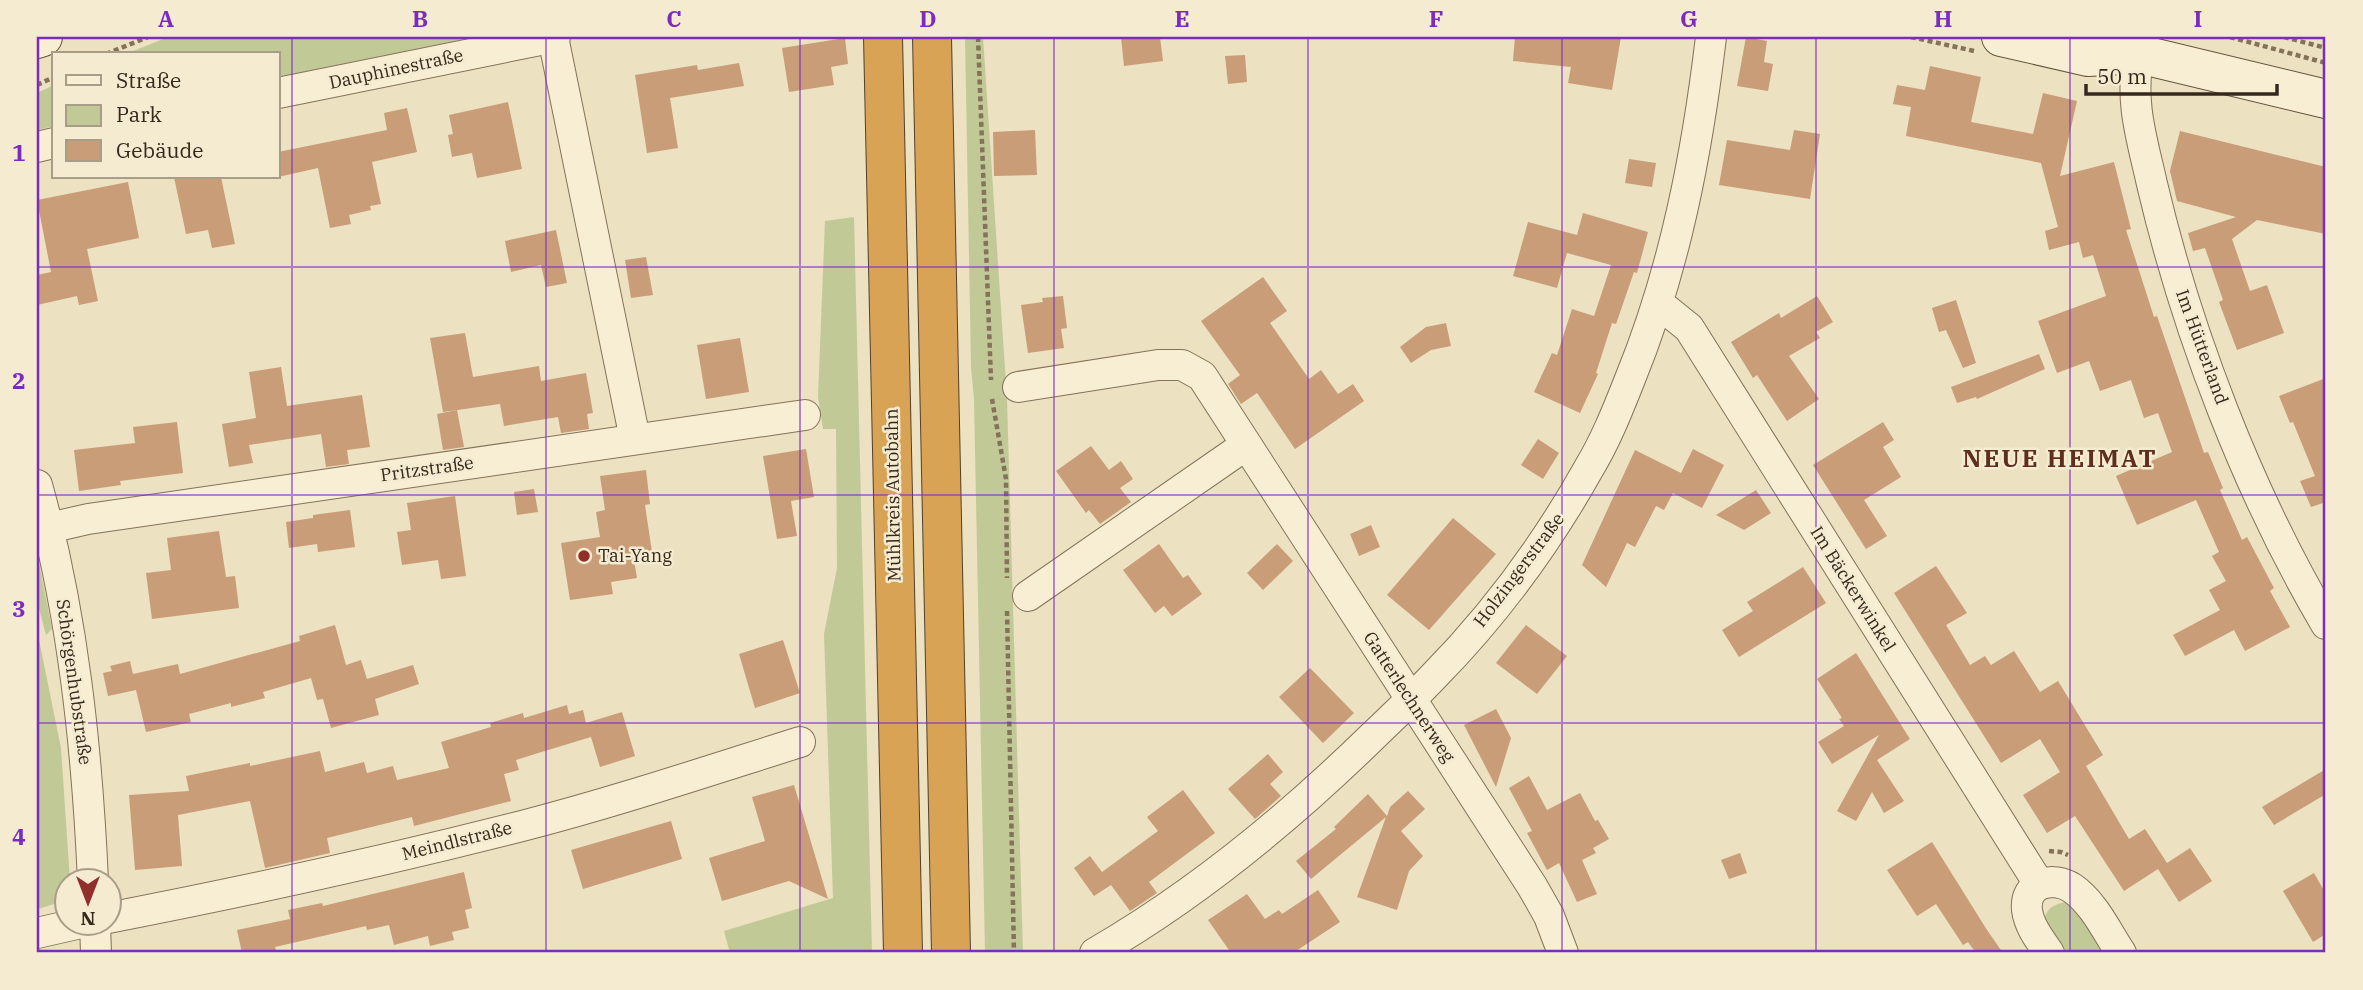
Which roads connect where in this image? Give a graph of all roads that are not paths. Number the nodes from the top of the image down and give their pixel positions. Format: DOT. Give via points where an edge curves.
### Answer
graph roads {
  1 [pos="44,37"];
  2 [pos="554,37"];
  3 [pos="883,37"];
  4 [pos="932,37"];
  5 [pos="1711,37"];
  6 [pos="2001,37"];
  7 [pos="37,39"];
  8 [pos="2128,45"];
  9 [pos="280,93"];
  10 [pos="2326,99"];
  11 [pos="1658,303"];
  12 [pos="1018,387"];
  13 [pos="805,415"];
  14 [pos="635,439"];
  15 [pos="1246,445"];
  16 [pos="37,485"];
  17 [pos="49,528"];
  18 [pos="1014,596"];
  19 [pos="2326,624"];
  20 [pos="1411,699"];
  21 [pos="800,742"];
  22 [pos="92,867"];
  23 [pos="2039,884"];
  24 [pos="122,915"];
  25 [pos="903,953"];
  26 [pos="951,953"];
  27 [pos="1095,953"];
  28 [pos="1563,953"];
  29 [pos="2049,953"];
  30 [pos="2121,953"];
  1 -- 7 [label="main road"];
  2 -- 9 [label="street, Dauphinestraße"];
  2 -- 14 [label="street"];
  3 -- 25 [label="highway, Mühlkreis Autobahn"];
  4 -- 26 [label="highway"];
  5 -- 11 [label="street, Holzingerstraße" via="1685,201"];
  6 -- 8 [label="main road" via="2088,57"];
  8 -- 10 [label="main road"];
  8 -- 19 [label="street, Im Hütterland" via="2135,107 2180,287 2257,488"];
  11 -- 20 [label="street, Holzingerstraße" via="1618,409 1562,514 1488,615"];
  11 -- 23 [label="street, Im Bäckerwinkel" via="1689,328"];
  12 -- 15 [label="street, Gatterlechnerweg" via="1182,365 1202,376"];
  13 -- 14 [label="street, Pritzstraße"];
  14 -- 17 [label="street, Pritzstraße"];
  15 -- 18 [label="street"];
  15 -- 20 [label="street, Gatterlechnerweg"];
  16 -- 17 [label="street, Schörgenhubstraße"];
  17 -- 22 [label="street, Schörgenhubstraße" via="81,716"];
  20 -- 27 [label="street, Holzingerstraße" via="1259,841 1139,928"];
  20 -- 28 [label="street, Gatterlechnerweg" via="1532,886"];
  21 -- 24 [label="street, Meindlstraße" via="523,825"];
  23 -- 29 [label="street" via="2030,893 2027,907"];
  23 -- 30 [label="street" via="2058,881 2074,890"];
}
